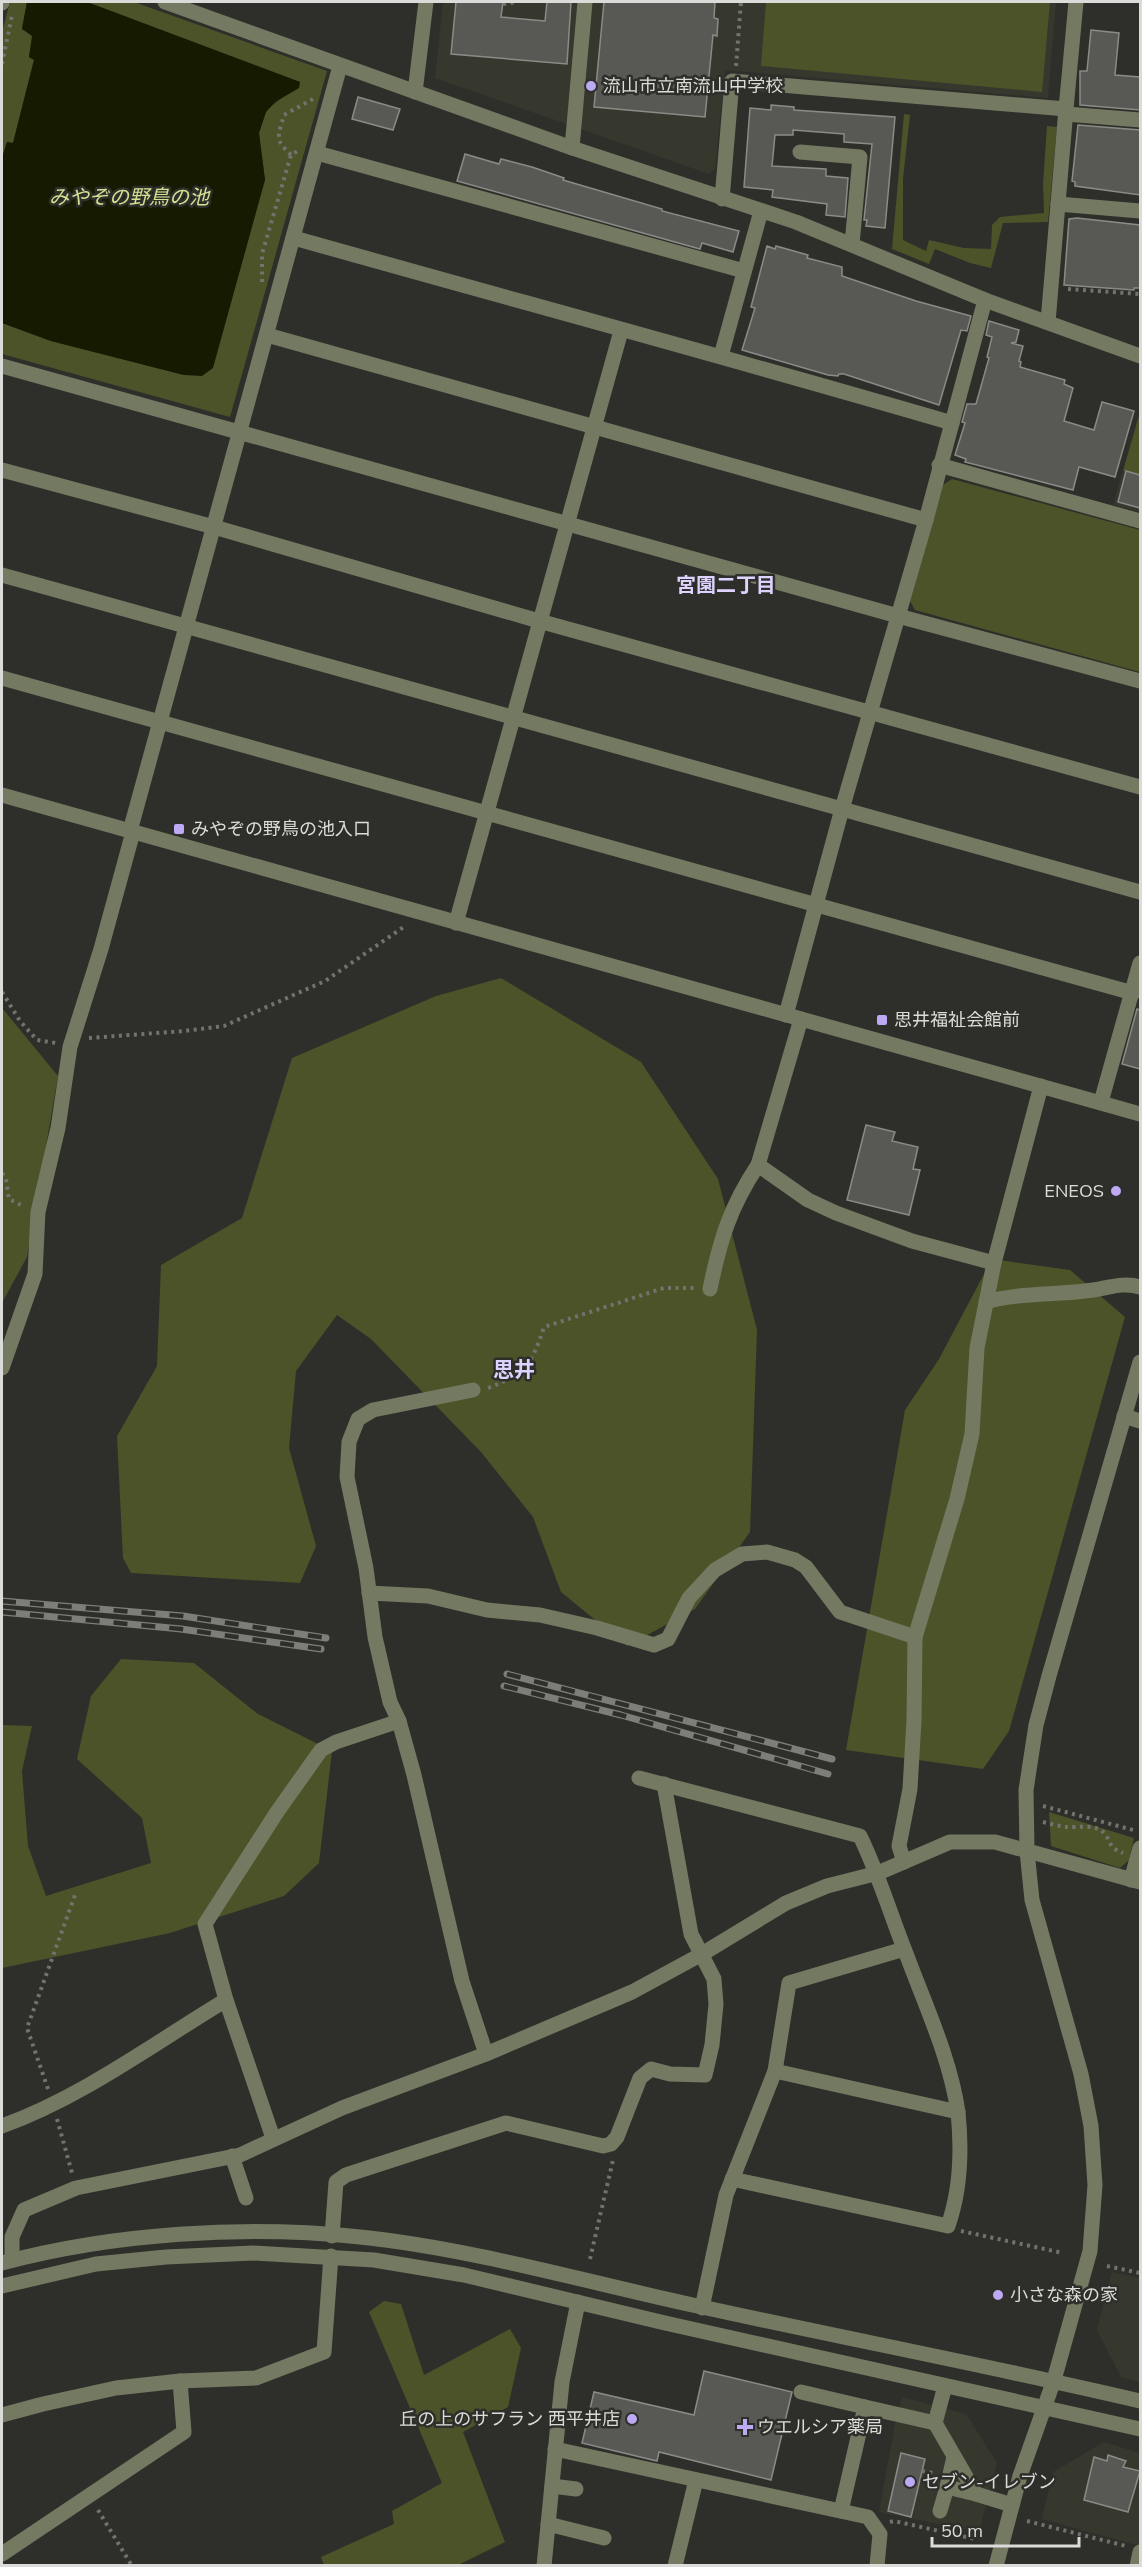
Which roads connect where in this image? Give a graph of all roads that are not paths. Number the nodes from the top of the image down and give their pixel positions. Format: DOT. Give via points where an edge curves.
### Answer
graph roads {
  1 [pos="165,2"];
  2 [pos="426,2"];
  3 [pos="585,2"];
  4 [pos="1076,2"];
  5 [pos="340,66"];
  6 [pos="415,92"];
  7 [pos="1066,111"];
  8 [pos="1140,120"];
  9 [pos="572,148"];
  10 [pos="312,149"];
  11 [pos="800,152"];
  12 [pos="722,199"];
  13 [pos="1058,204"];
  14 [pos="760,211"];
  15 [pos="1140,211"];
  16 [pos="294,238"];
  17 [pos="852,244"];
  18 [pos="744,272"];
  19 [pos="985,300"];
  20 [pos="1048,322"];
  21 [pos="621,331"];
  22 [pos="267,335"];
  23 [pos="721,356"];
  24 [pos="1140,357"];
  25 [pos="2,366"];
  26 [pos="952,423"];
  27 [pos="595,428"];
  28 [pos="239,431"];
  29 [pos="939,465"];
  30 [pos="2,470"];
  31 [pos="926,520"];
  32 [pos="1140,521"];
  33 [pos="567,524"];
  34 [pos="214,527"];
  35 [pos="2,575"];
  36 [pos="898,616"];
  37 [pos="539,621"];
  38 [pos="186,625"];
  39 [pos="2,678"];
  40 [pos="1140,681"];
  41 [pos="872,713"];
  42 [pos="514,718"];
  43 [pos="160,722"];
  44 [pos="1140,787"];
  45 [pos="2,795"];
  46 [pos="842,809"];
  47 [pos="487,814"];
  48 [pos="131,832"];
  49 [pos="1140,892"];
  50 [pos="817,904"];
  51 [pos="456,923"];
  52 [pos="1140,963"];
  53 [pos="1133,993"];
  54 [pos="793,1017"];
  55 [pos="1041,1086"];
  56 [pos="1101,1102"];
  57 [pos="1140,1114"];
  58 [pos="758,1165"];
  59 [pos="994,1263"];
  60 [pos="1140,1287"];
  61 [pos="710,1289"];
  62 [pos="986,1302"];
  63 [pos="1140,1362"];
  64 [pos="2,1368"];
  65 [pos="472,1390"];
  66 [pos="1124,1416"];
  67 [pos="1140,1421"];
  68 [pos="369,1593"];
  69 [pos="915,1637"];
  70 [pos="399,1721"];
  71 [pos="639,1778"];
  72 [pos="664,1784"];
  73 [pos="1027,1851"];
  74 [pos="1139,1853"];
  75 [pos="904,1862"];
  76 [pos="878,1873"];
  77 [pos="1136,1881"];
  78 [pos="904,1949"];
  79 [pos="702,1954"];
  80 [pos="226,2000"];
  81 [pos="486,2054"];
  82 [pos="775,2071"];
  83 [pos="958,2112"];
  84 [pos="2,2126"];
  85 [pos="273,2138"];
  86 [pos="232,2156"];
  87 [pos="732,2179"];
  88 [pos="246,2198"];
  89 [pos="332,2236"];
  90 [pos="331,2256"];
  91 [pos="7,2261"];
  92 [pos="2,2286"];
  93 [pos="578,2302"];
  94 [pos="702,2307"];
  95 [pos="1054,2380"];
  96 [pos="180,2381"];
  97 [pos="945,2386"];
  98 [pos="801,2392"];
  99 [pos="1140,2401"];
  100 [pos="866,2407"];
  101 [pos="1044,2409"];
  102 [pos="2,2415"];
  103 [pos="935,2424"];
  104 [pos="1140,2429"];
  105 [pos="555,2449"];
  106 [pos="954,2457"];
  107 [pos="696,2480"];
  108 [pos="552,2486"];
  109 [pos="946,2487"];
  110 [pos="576,2489"];
  111 [pos="975,2494"];
  112 [pos="1012,2505"];
  113 [pos="842,2511"];
  114 [pos="940,2511"];
  115 [pos="548,2523"];
  116 [pos="604,2538"];
  117 [pos="1140,2552"];
  118 [pos="2,2554"];
  119 [pos="544,2565"];
  120 [pos="675,2565"];
  121 [pos="877,2565"];
  122 [pos="996,2565"];
  123 [pos="1137,2565"];
  1 -- 5 [label="street"];
  2 -- 6 [label="street"];
  3 -- 9 [label="street"];
  4 -- 7 [label="street"];
  5 -- 6 [label="street"];
  5 -- 10 [label="street"];
  6 -- 9 [label="street"];
  7 -- 8 [label="street"];
  7 -- 12 [label="street" via="732,81"];
  7 -- 13 [label="street"];
  9 -- 12 [label="street"];
  10 -- 16 [label="street"];
  10 -- 18 [label="street"];
  11 -- 17 [label="street" via="860,157"];
  12 -- 14 [label="street"];
  13 -- 15 [label="street"];
  13 -- 20 [label="street"];
  14 -- 17 [label="street"];
  14 -- 18 [label="street"];
  16 -- 21 [label="street"];
  16 -- 22 [label="street"];
  17 -- 19 [label="street"];
  18 -- 23 [label="street"];
  19 -- 20 [label="street"];
  19 -- 26 [label="street"];
  20 -- 24 [label="street"];
  21 -- 23 [label="street"];
  21 -- 27 [label="street"];
  22 -- 27 [label="street"];
  22 -- 28 [label="street"];
  23 -- 26 [label="street"];
  25 -- 28 [label="street"];
  26 -- 29 [label="street"];
  27 -- 31 [label="street"];
  27 -- 33 [label="street"];
  28 -- 33 [label="street"];
  28 -- 34 [label="street"];
  29 -- 31 [label="street"];
  29 -- 32 [label="street"];
  30 -- 34 [label="street"];
  31 -- 36 [label="street"];
  33 -- 36 [label="street"];
  33 -- 37 [label="street"];
  34 -- 37 [label="street"];
  34 -- 38 [label="street"];
  35 -- 38 [label="street"];
  36 -- 40 [label="street"];
  36 -- 41 [label="street"];
  37 -- 41 [label="street"];
  37 -- 42 [label="street"];
  38 -- 42 [label="street"];
  38 -- 43 [label="street"];
  39 -- 43 [label="street"];
  41 -- 44 [label="street"];
  41 -- 46 [label="street"];
  42 -- 46 [label="street"];
  42 -- 47 [label="street"];
  43 -- 47 [label="street"];
  43 -- 48 [label="street"];
  45 -- 48 [label="street"];
  46 -- 49 [label="street"];
  46 -- 50 [label="street"];
  47 -- 50 [label="street"];
  47 -- 51 [label="street"];
  48 -- 51 [label="street"];
  48 -- 64 [label="street" via="72,1041 58,1128 38,1212 35,1274"];
  50 -- 53 [label="street"];
  50 -- 54 [label="street"];
  51 -- 54 [label="street"];
  52 -- 53 [label="street"];
  53 -- 56 [label="street"];
  54 -- 55 [label="street"];
  54 -- 58 [label="street"];
  55 -- 56 [label="street"];
  55 -- 59 [label="street"];
  56 -- 57 [label="street"];
  58 -- 59 [label="street" via="808,1200 836,1213 912,1241"];
  58 -- 61 [label="street" via="739,1193 719,1244"];
  59 -- 62 [label="street"];
  60 -- 62 [label="street" via="1118,1285 1086,1291 1009,1295"];
  62 -- 69 [label="street" via="977,1348 972,1434 957,1499"];
  63 -- 66 [label="street"];
  65 -- 68 [label="street" via="372,1410 352,1428 347,1477"];
  66 -- 67 [label="street"];
  66 -- 73 [label="street" via="1036,1725 1026,1790"];
  68 -- 69 [label="street" via="428,1596 487,1610 540,1615 654,1645 668,1639 689,1598 715,1570 742,1554 766,1552 806,1567 840,1612"];
  68 -- 70 [label="street" via="390,1702"];
  69 -- 75 [label="street" via="910,1789 899,1846"];
  70 -- 80 [label="street" via="321,1750 212,1910 205,1924"];
  70 -- 81 [label="street" via="462,1981"];
  71 -- 72 [label="street"];
  72 -- 76 [label="street" via="860,1836"];
  72 -- 79 [label="street" via="691,1934"];
  73 -- 75 [label="street" via="994,1842 959,1841"];
  73 -- 77 [label="street"];
  73 -- 95 [label="street" via="1032,1900 1081,2074 1091,2126 1095,2186 1090,2251"];
  74 -- 77 [label="street"];
  75 -- 76 [label="street"];
  76 -- 78 [label="street"];
  76 -- 79 [label="street" via="827,1886 786,1903"];
  78 -- 82 [label="street" via="789,1983"];
  78 -- 83 [label="street" via="947,2065"];
  79 -- 81 [label="street" via="632,1992"];
  79 -- 89 [label="street" via="714,1979 716,2004 705,2075 670,2074 651,2068 640,2078 611,2144 507,2123 346,2175 336,2182"];
  80 -- 84 [label="street" via="53,2104"];
  80 -- 85 [label="street"];
  81 -- 85 [label="street"];
  82 -- 83 [label="street"];
  82 -- 87 [label="street"];
  83 -- 87 [label="street" via="960,2173 948,2226"];
  85 -- 86 [label="street"];
  86 -- 88 [label="street"];
  86 -- 91 [label="street" via="76,2188 24,2210"];
  87 -- 94 [label="street"];
  89 -- 91 [label="street" via="228,2233 143,2239 51,2250"];
  89 -- 94 [label="street" via="461,2253"];
  90 -- 92 [label="street" via="253,2253 166,2257 96,2264"];
  90 -- 93 [label="street" via="454,2273"];
  90 -- 96 [label="street" via="324,2352 256,2378"];
  93 -- 97 [label="street"];
  93 -- 105 [label="street" via="561,2382"];
  94 -- 95 [label="street"];
  95 -- 99 [label="street"];
  95 -- 101 [label="street"];
  96 -- 102 [label="street" via="116,2388"];
  96 -- 118 [label="street" via="184,2432"];
  97 -- 101 [label="street"];
  97 -- 103 [label="street"];
  98 -- 100 [label="street"];
  100 -- 103 [label="street"];
  100 -- 113 [label="street"];
  101 -- 104 [label="street"];
  101 -- 112 [label="street"];
  103 -- 106 [label="street"];
  105 -- 107 [label="street"];
  105 -- 108 [label="street"];
  106 -- 109 [label="street"];
  106 -- 111 [label="street"];
  107 -- 113 [label="street"];
  107 -- 120 [label="street"];
  108 -- 110 [label="street"];
  108 -- 115 [label="street"];
  109 -- 111 [label="street"];
  109 -- 114 [label="street"];
  111 -- 112 [label="street"];
  112 -- 122 [label="street"];
  113 -- 121 [label="street" via="868,2517 880,2534"];
  115 -- 116 [label="street"];
  115 -- 119 [label="street"];
  117 -- 123 [label="street"];
}
